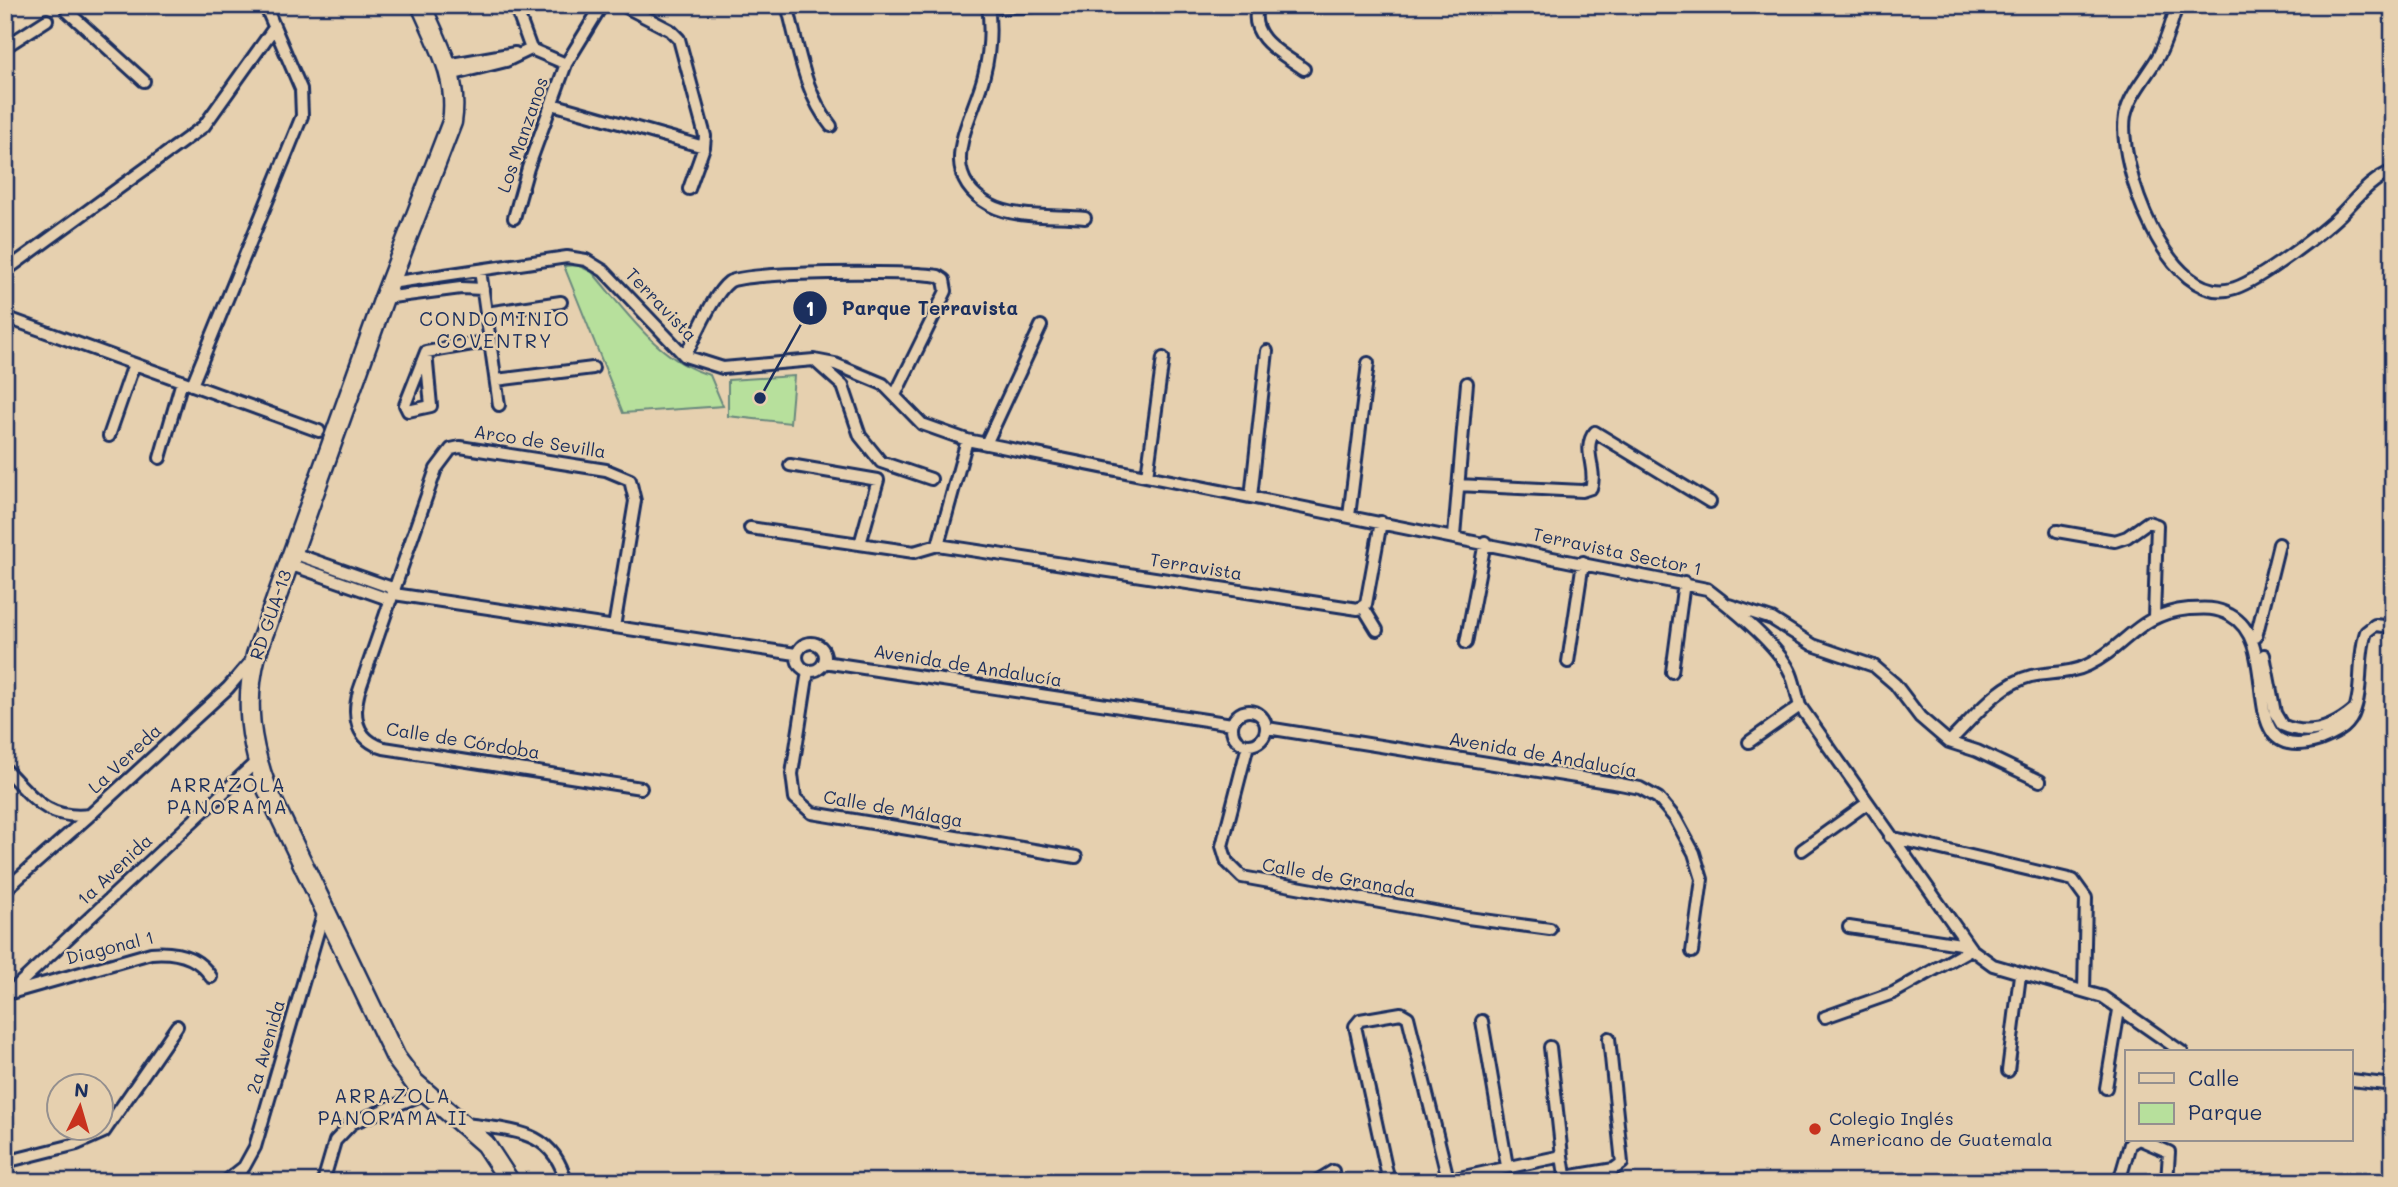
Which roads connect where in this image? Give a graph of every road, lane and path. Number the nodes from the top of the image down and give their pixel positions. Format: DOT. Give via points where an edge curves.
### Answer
graph roads {
  1 [pos="265,5"];
  2 [pos="421,5"];
  3 [pos="515,5"];
  4 [pos="601,5"];
  5 [pos="622,5"];
  6 [pos="787,5"];
  7 [pos="1058,5"];
  8 [pos="1258,5"];
  9 [pos="2177,5"];
  10 [pos="988,6"];
  11 [pos="70,8"];
  12 [pos="47,20"];
  13 [pos="274,28"];
  14 [pos="5,47"];
  15 [pos="526,50"];
  16 [pos="566,64"];
  17 [pos="1304,69"];
  18 [pos="449,70"];
  19 [pos="144,81"];
  20 [pos="552,104"];
  21 [pos="831,126"];
  22 [pos="704,147"];
  23 [pos="2393,171"];
  24 [pos="689,189"];
  25 [pos="514,218"];
  26 [pos="1086,218"];
  27 [pos="480,270"];
  28 [pos="5,271"];
  29 [pos="433,276"];
  30 [pos="461,288"];
  31 [pos="483,289"];
  32 [pos="387,290"];
  33 [pos="436,291"];
  34 [pos="561,302"];
  35 [pos="486,313"];
  36 [pos="5,317"];
  37 [pos="1041,326"];
  38 [pos="490,341"];
  39 [pos="1268,351"];
  40 [pos="426,352"];
  41 [pos="685,356"];
  42 [pos="1163,358"];
  43 [pos="814,360"];
  44 [pos="1368,363"];
  45 [pos="134,364"];
  46 [pos="593,368"];
  47 [pos="496,380"];
  48 [pos="187,383"];
  49 [pos="1467,383"];
  50 [pos="895,395"];
  51 [pos="499,405"];
  52 [pos="319,431"];
  53 [pos="110,436"];
  54 [pos="967,440"];
  55 [pos="986,444"];
  56 [pos="160,458"];
  57 [pos="790,466"];
  58 [pos="1147,476"];
  59 [pos="931,479"];
  60 [pos="1458,485"];
  61 [pos="1251,497"];
  62 [pos="1710,502"];
  63 [pos="1349,516"];
  64 [pos="1381,522"];
  65 [pos="750,528"];
  66 [pos="2057,531"];
  67 [pos="1454,536"];
  68 [pos="1485,542"];
  69 [pos="860,544"];
  70 [pos="2279,544"];
  71 [pos="937,545"];
  72 [pos="291,559"];
  73 [pos="1583,562"];
  74 [pos="1684,582"];
  75 [pos="393,594"];
  76 [pos="1728,605"];
  77 [pos="1363,607"];
  78 [pos="2154,617"];
  79 [pos="2241,625"];
  80 [pos="614,627"];
  81 [pos="2393,627"];
  82 [pos="1377,630"];
  83 [pos="2256,636"];
  84 [pos="1465,643"];
  85 [pos="796,654"];
  86 [pos="256,655"];
  87 [pos="824,662"];
  88 [pos="1568,662"];
  89 [pos="808,671"];
  90 [pos="1672,671"];
  91 [pos="1800,706"];
  92 [pos="2356,709"];
  93 [pos="1232,724"];
  94 [pos="1267,729"];
  95 [pos="1749,742"];
  96 [pos="1949,742"];
  97 [pos="1248,745"];
  98 [pos="252,765"];
  99 [pos="5,769"];
  100 [pos="2040,781"];
  101 [pos="641,788"];
  102 [pos="1866,804"];
  103 [pos="90,815"];
  104 [pos="1890,837"];
  105 [pos="1802,850"];
  106 [pos="1076,857"];
  107 [pos="5,890"];
  108 [pos="324,911"];
  109 [pos="1849,927"];
  110 [pos="1550,929"];
  111 [pos="1969,947"];
  112 [pos="1692,952"];
  113 [pos="2020,975"];
  114 [pos="211,977"];
  115 [pos="2084,991"];
  116 [pos="8,994"];
  117 [pos="2119,1010"];
  118 [pos="1825,1017"];
  119 [pos="1482,1021"];
  120 [pos="177,1026"];
  121 [pos="1609,1038"];
  122 [pos="1550,1047"];
  123 [pos="2179,1050"];
  124 [pos="2008,1072"];
  125 [pos="2352,1080"];
  126 [pos="2393,1085"];
  127 [pos="2106,1088"];
  128 [pos="426,1093"];
  129 [pos="466,1124"];
  130 [pos="2134,1142"];
  131 [pos="2144,1142"];
  132 [pos="1562,1156"];
  133 [pos="5,1162"];
  134 [pos="1507,1166"];
  135 [pos="1332,1171"];
  136 [pos="1566,1179"];
  137 [pos="1579,1179"];
  138 [pos="1444,1180"];
  139 [pos="225,1182"];
  140 [pos="323,1182"];
  141 [pos="510,1182"];
  142 [pos="566,1182"];
  143 [pos="1315,1182"];
  144 [pos="1389,1182"];
  145 [pos="2119,1182"];
  146 [pos="2167,1182"];
  1 -- 13 [label="street"];
  2 -- 18 [label="main road, RD GUA-13"];
  3 -- 15 [label="street, Los Manzanos"];
  4 -- 16 [label="street, Los Manzanos"];
  5 -- 22 [label="street" via="679,39"];
  6 -- 21 [label="street" via="810,87"];
  7 -- 10 [label="street"];
  8 -- 17 [label="street" via="1257,30"];
  9 -- 23 [label="street" via="2159,56 2127,108 2124,128 2150,223 2168,258 2191,282 2220,290 2235,288 2298,249 2370,184"];
  10 -- 26 [label="street" via="990,40 984,75 960,142 960,166 966,182 990,206"];
  11 -- 19 [label="street"];
  12 -- 14 [label="street"];
  13 -- 28 [label="street" via="204,126"];
  13 -- 48 [label="street" via="303,94 302,116"];
  15 -- 16 [label="street, Los Manzanos"];
  15 -- 18 [label="street, Los Manzanos" via="506,61"];
  16 -- 20 [label="street, Los Manzanos"];
  18 -- 32 [label="main road, RD GUA-13" via="454,94 452,122"];
  20 -- 22 [label="street"];
  20 -- 25 [label="street, Los Manzanos"];
  22 -- 24 [label="street"];
  27 -- 29 [label="street, Terravista"];
  27 -- 30 [label="street"];
  27 -- 31 [label="street"];
  27 -- 41 [label="street, Terravista" via="567,257 586,260 604,271"];
  29 -- 32 [label="street, Terravista"];
  29 -- 33 [label="street"];
  30 -- 31 [label="street"];
  30 -- 33 [label="street"];
  31 -- 35 [label="street"];
  32 -- 33 [label="street"];
  32 -- 72 [label="main road, RD GUA-13"];
  34 -- 35 [label="street"];
  35 -- 38 [label="street"];
  36 -- 45 [label="street"];
  37 -- 55 [label="street"];
  38 -- 40 [label="street"];
  38 -- 47 [label="street"];
  39 -- 61 [label="street"];
  40 -- 40 [label="street" via="405,405 408,411 428,409 433,402"];
  41 -- 43 [label="street, Terravista" via="723,368"];
  41 -- 50 [label="street" via="721,291 736,278 938,276 946,291"];
  42 -- 58 [label="street"];
  43 -- 50 [label="street, Terravista" via="871,377"];
  43 -- 59 [label="street" via="843,386 860,436 881,462"];
  44 -- 63 [label="street"];
  45 -- 48 [label="street"];
  45 -- 53 [label="street"];
  46 -- 47 [label="street"];
  47 -- 51 [label="street"];
  48 -- 52 [label="street"];
  48 -- 56 [label="street"];
  49 -- 60 [label="street"];
  50 -- 54 [label="street, Terravista" via="917,422"];
  54 -- 55 [label="street, Terravista Sector 1"];
  54 -- 71 [label="street"];
  55 -- 58 [label="street, Terravista Sector 1"];
  57 -- 69 [label="street" via="878,480"];
  58 -- 61 [label="street, Terravista Sector 1"];
  60 -- 62 [label="street" via="1591,488 1588,445 1595,432"];
  60 -- 67 [label="street"];
  61 -- 63 [label="street, Terravista Sector 1"];
  63 -- 64 [label="street, Terravista Sector 1"];
  64 -- 67 [label="street, Terravista Sector 1"];
  64 -- 77 [label="street"];
  65 -- 69 [label="street, Terravista"];
  66 -- 78 [label="street" via="2115,541 2148,522 2157,525"];
  67 -- 68 [label="street, Terravista Sector 1"];
  68 -- 73 [label="street, Terravista Sector 1"];
  68 -- 84 [label="street"];
  69 -- 71 [label="street, Terravista" via="914,552"];
  70 -- 83 [label="street"];
  71 -- 77 [label="street, Terravista"];
  72 -- 75 [label="street"];
  72 -- 86 [label="main road, RD GUA-13"];
  73 -- 74 [label="street, Terravista Sector 1"];
  73 -- 88 [label="street"];
  74 -- 76 [label="street, Terravista Sector 1" via="1707,589"];
  74 -- 90 [label="street"];
  75 -- 80 [label="street"];
  75 -- 80 [label="street, Arco de Sevilla" via="436,469 451,449 460,447 606,470 630,480 635,493"];
  75 -- 101 [label="street, Calle de Córdoba" via="356,702 355,720 367,740 384,748"];
  76 -- 91 [label="street, Terravista Sector 1" via="1782,659"];
  76 -- 96 [label="street" via="1772,619 1813,645 1874,666"];
  77 -- 82 [label="street"];
  78 -- 79 [label="street" via="2205,607 2232,615"];
  78 -- 96 [label="street" via="2090,664 2013,684"];
  79 -- 83 [label="street"];
  79 -- 92 [label="street" via="2256,648 2264,716 2276,737 2288,742 2317,740 2348,725"];
  80 -- 85 [label="street"];
  81 -- 92 [label="street" via="2375,625 2366,632"];
  83 -- 92 [label="street" via="2282,725 2297,731 2327,728"];
  85 -- 87 [label="street" via="806,643 815,643 823,650"];
  85 -- 89 [label="street" via="800,667"];
  86 -- 98 [label="main road, RD GUA-13" via="249,703"];
  86 -- 103 [label="street, La Vereda" via="228,688"];
  87 -- 89 [label="street" via="817,670"];
  87 -- 93 [label="street, Avenida de Andalucía"];
  89 -- 106 [label="street, Calle de Málaga" via="792,774 795,798 812,813"];
  91 -- 95 [label="street"];
  91 -- 102 [label="street, Terravista Sector 1"];
  93 -- 94 [label="street" via="1243,711 1255,711 1264,717"];
  93 -- 97 [label="street" via="1237,741"];
  94 -- 97 [label="street" via="1260,742"];
  94 -- 112 [label="street, Avenida de Andalucía" via="1649,792 1675,818 1700,869"];
  96 -- 100 [label="street"];
  97 -- 110 [label="street, Calle de Granada" via="1222,846 1227,862 1242,877"];
  98 -- 108 [label="main road, RD GUA-13"];
  98 -- 116 [label="street, 1a Avenida"];
  99 -- 103 [label="street, La Vereda" via="46,809 71,817"];
  102 -- 104 [label="street, Terravista Sector 1"];
  102 -- 105 [label="street"];
  103 -- 107 [label="street"];
  104 -- 111 [label="street, Terravista Sector 1"];
  104 -- 115 [label="street" via="2073,880 2086,898"];
  108 -- 128 [label="main road, RD GUA-13" via="396,1058"];
  108 -- 139 [label="street, 2a Avenida" via="255,1147 244,1167"];
  109 -- 111 [label="street"];
  111 -- 113 [label="street, Terravista Sector 1" via="1993,965"];
  111 -- 118 [label="street" via="1893,993"];
  113 -- 115 [label="street, Terravista Sector 1"];
  113 -- 124 [label="street"];
  114 -- 116 [label="street, Diagonal 1" via="194,959 151,953"];
  115 -- 117 [label="street, Terravista Sector 1" via="2103,997"];
  117 -- 123 [label="street, Terravista Sector 1"];
  117 -- 127 [label="street"];
  119 -- 134 [label="street"];
  120 -- 133 [label="street" via="104,1132 77,1144"];
  121 -- 137 [label="street" via="1623,1158 1615,1169"];
  122 -- 132 [label="street"];
  125 -- 126 [label="street"];
  128 -- 129 [label="main road, RD GUA-13"];
  128 -- 140 [label="street" via="352,1123 335,1141"];
  129 -- 141 [label="main road, RD GUA-13"];
  129 -- 142 [label="street" via="542,1142 557,1155"];
  130 -- 145 [label="street"];
  131 -- 146 [label="street" via="2169,1152"];
  132 -- 134 [label="street"];
  132 -- 136 [label="street"];
  134 -- 138 [label="street"];
  135 -- 143 [label="street"];
  136 -- 137 [label="street"];
  138 -- 144 [label="street" via="1408,1017 1401,1013 1360,1020 1355,1026"];
}
